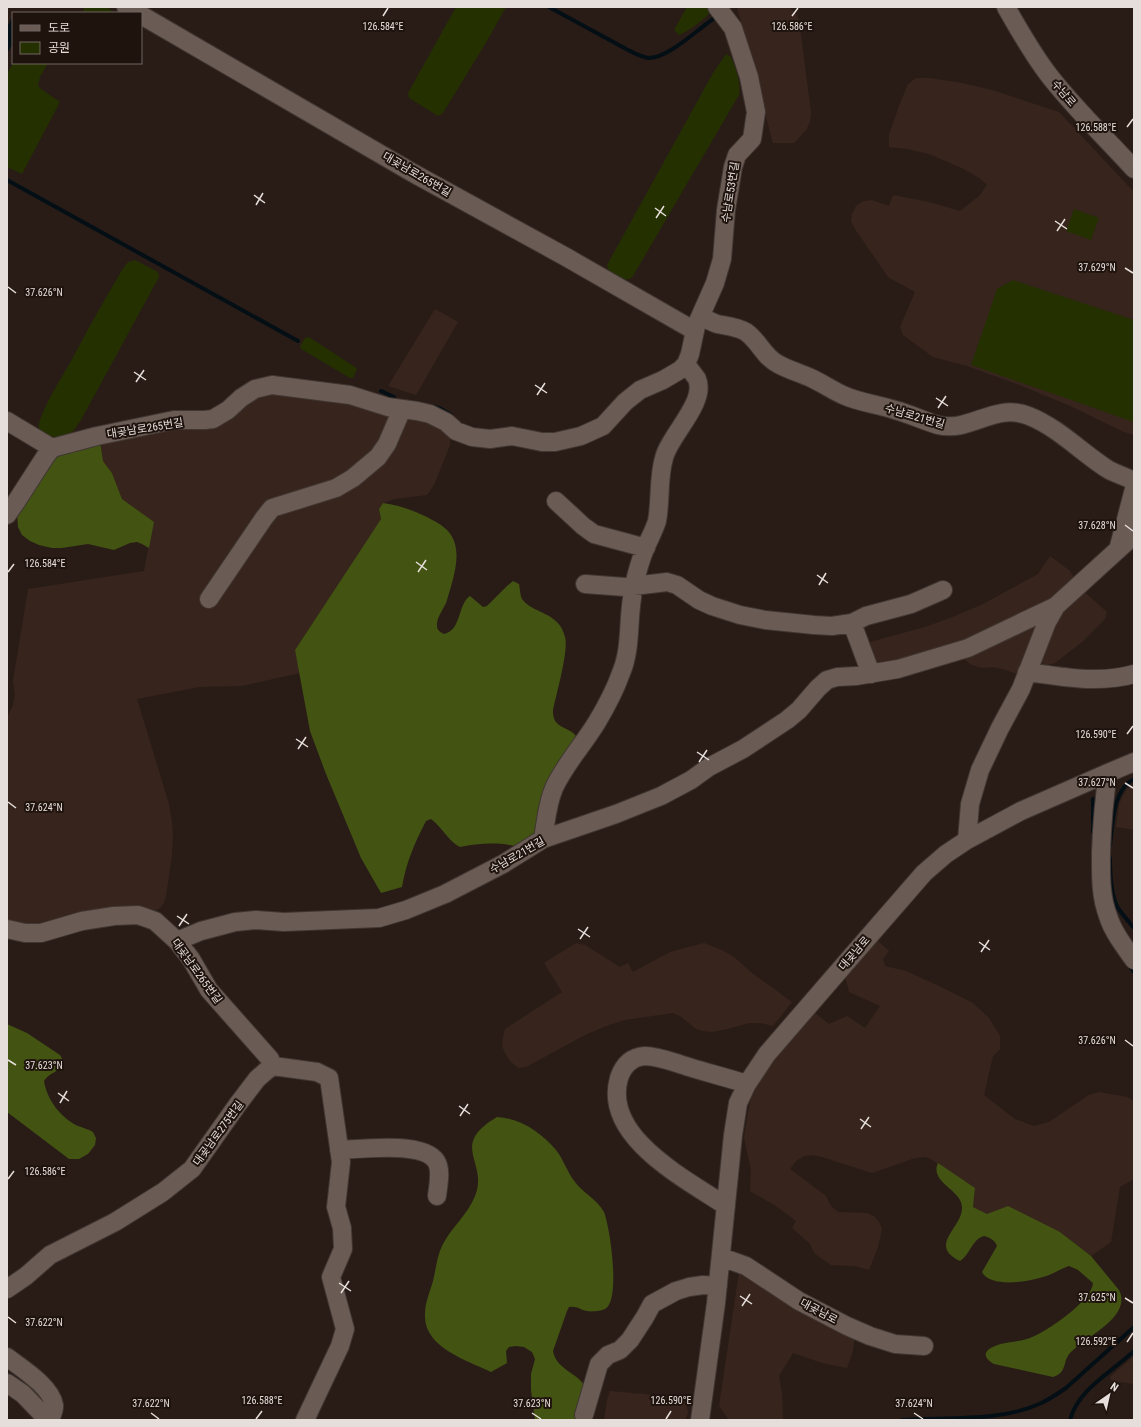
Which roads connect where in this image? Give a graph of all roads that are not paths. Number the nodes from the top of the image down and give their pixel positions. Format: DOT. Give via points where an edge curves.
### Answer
graph roads {
  1 [pos="126,7"];
  2 [pos="717,7"];
  3 [pos="1006,7"];
  4 [pos="135,12"];
  5 [pos="142,16"];
  6 [pos="1134,169"];
  7 [pos="698,324"];
  8 [pos="686,364"];
  9 [pos="402,409"];
  10 [pos="7,421"];
  11 [pos="52,448"];
  12 [pos="1134,481"];
  13 [pos="1134,489"];
  14 [pos="556,501"];
  15 [pos="7,514"];
  16 [pos="1134,535"];
  17 [pos="646,548"];
  18 [pos="1118,551"];
  19 [pos="585,584"];
  20 [pos="634,586"];
  21 [pos="943,590"];
  22 [pos="210,599"];
  23 [pos="1056,606"];
  24 [pos="852,623"];
  25 [pos="1027,672"];
  26 [pos="871,674"];
  27 [pos="1134,674"];
  28 [pos="1134,762"];
  29 [pos="1108,773"];
  30 [pos="543,839"];
  31 [pos="967,840"];
  32 [pos="7,929"];
  33 [pos="177,941"];
  34 [pos="1134,960"];
  35 [pos="273,1066"];
  36 [pos="747,1084"];
  37 [pos="339,1150"];
  38 [pos="437,1196"];
  39 [pos="726,1206"];
  40 [pos="721,1257"];
  41 [pos="718,1286"];
  42 [pos="7,1289"];
  43 [pos="924,1346"];
  44 [pos="7,1357"];
  45 [pos="7,1383"];
  46 [pos="584,1415"];
  47 [pos="49,1420"];
  48 [pos="305,1420"];
  49 [pos="700,1420"];
  1 -- 4 [label="street"];
  2 -- 7 [label="street, 수남로53번길" via="733,28 749,77 756,112 752,139 737,155 733,167 722,259"];
  3 -- 6 [label="street, 수남로" via="1025,41 1048,73 1073,104"];
  5 -- 7 [label="street, 대곶남로265번길" via="664,314"];
  7 -- 8 [label="street"];
  7 -- 12 [label="street, 수남로21번길" via="715,323 745,332 755,339 776,363 788,369 810,377 843,395 939,425 963,425 1001,413 1014,412 1028,416 1044,423 1110,470"];
  8 -- 9 [label="street, 대곶남로265번길" via="672,375 640,390 603,426 581,436 555,442 512,436 490,439 472,437 456,431 446,422 430,414"];
  8 -- 17 [label="street" via="697,379 696,399 664,458 656,521"];
  9 -- 11 [label="street, 대곶남로265번길" via="350,395 272,385 248,393 213,419 174,420"];
  9 -- 22 [label="street" via="387,444 378,457 353,478 336,488 272,508"];
  10 -- 11 [label="street"];
  11 -- 15 [label="street"];
  13 -- 18 [label="street"];
  14 -- 17 [label="street" via="594,534"];
  16 -- 18 [label="street, 수남로21번길"];
  17 -- 20 [label="street"];
  18 -- 23 [label="street, 수남로21번길"];
  19 -- 20 [label="street"];
  20 -- 24 [label="street" via="667,582 677,585 712,606 765,620 814,626"];
  20 -- 30 [label="street" via="628,643 622,671 597,722 556,784 547,813"];
  21 -- 24 [label="street" via="911,604 866,616"];
  23 -- 25 [label="street" via="1046,622"];
  23 -- 26 [label="street, 수남로21번길" via="968,648 898,669"];
  24 -- 26 [label="street"];
  25 -- 27 [label="street" via="1104,680"];
  25 -- 31 [label="street" via="980,770 970,804"];
  26 -- 30 [label="street, 수남로21번길" via="827,680 787,720 743,749 661,796"];
  28 -- 29 [label="street, 대곶남로"];
  29 -- 31 [label="street, 대곶남로" via="1021,811"];
  29 -- 34 [label="street" via="1102,825 1103,894 1113,928"];
  30 -- 33 [label="street, 수남로21번길" via="445,894 378,918 235,922 201,931"];
  31 -- 36 [label="street, 대곶남로" via="924,873 767,1054"];
  32 -- 33 [label="street, 대곶남로265번길" via="34,934 93,918 138,915 155,921"];
  33 -- 35 [label="street, 대곶남로265번길" via="209,990 270,1059"];
  35 -- 37 [label="street" via="317,1072 329,1078"];
  35 -- 42 [label="street, 대곶남로275번길" via="257,1079 192,1169 163,1192 115,1222 50,1255"];
  36 -- 39 [label="street, 대곶남로" via="738,1103"];
  36 -- 39 [label="street" via="671,1061 645,1056 628,1062 621,1072 616,1089 622,1118 642,1148"];
  37 -- 38 [label="street" via="398,1148 414,1149 428,1154 436,1162 439,1170"];
  37 -- 48 [label="street" via="341,1162 336,1207 342,1228 343,1249 331,1277 345,1329 340,1346"];
  39 -- 40 [label="street, 대곶남로"];
  40 -- 41 [label="street, 대곶남로"];
  40 -- 43 [label="street, 대곶남로" via="746,1266 799,1301 847,1326 895,1344"];
  41 -- 46 [label="street" via="689,1287 652,1304 630,1340 599,1364"];
  41 -- 49 [label="street, 대곶남로"];
  44 -- 47 [label="street" via="43,1386 52,1397 54,1407"];
  45 -- 47 [label="street" via="23,1394"];
}
